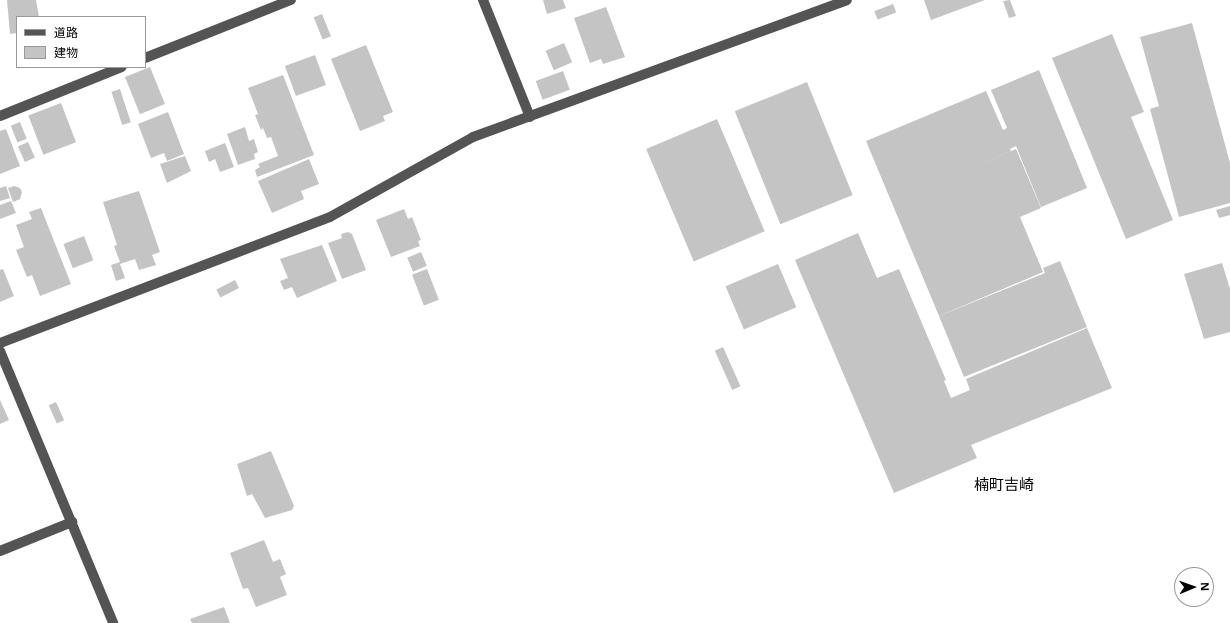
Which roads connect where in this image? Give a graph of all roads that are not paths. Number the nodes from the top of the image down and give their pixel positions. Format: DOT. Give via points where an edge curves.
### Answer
graph roads {
  1 [pos="291,0"];
  2 [pos="483,0"];
  3 [pos="847,0"];
  4 [pos="146,58"];
  5 [pos="120,68"];
  6 [pos="0,116"];
  7 [pos="530,117"];
  8 [pos="0,343"];
  9 [pos="0,352"];
  10 [pos="72,522"];
  11 [pos="0,551"];
  12 [pos="113,623"];
  1 -- 4 [label="street"];
  2 -- 7 [label="street"];
  3 -- 7 [label="street"];
  5 -- 6 [label="street"];
  7 -- 8 [label="street" via="473,137 330,217"];
  9 -- 10 [label="street"];
  10 -- 11 [label="street"];
  10 -- 12 [label="street"];
}
